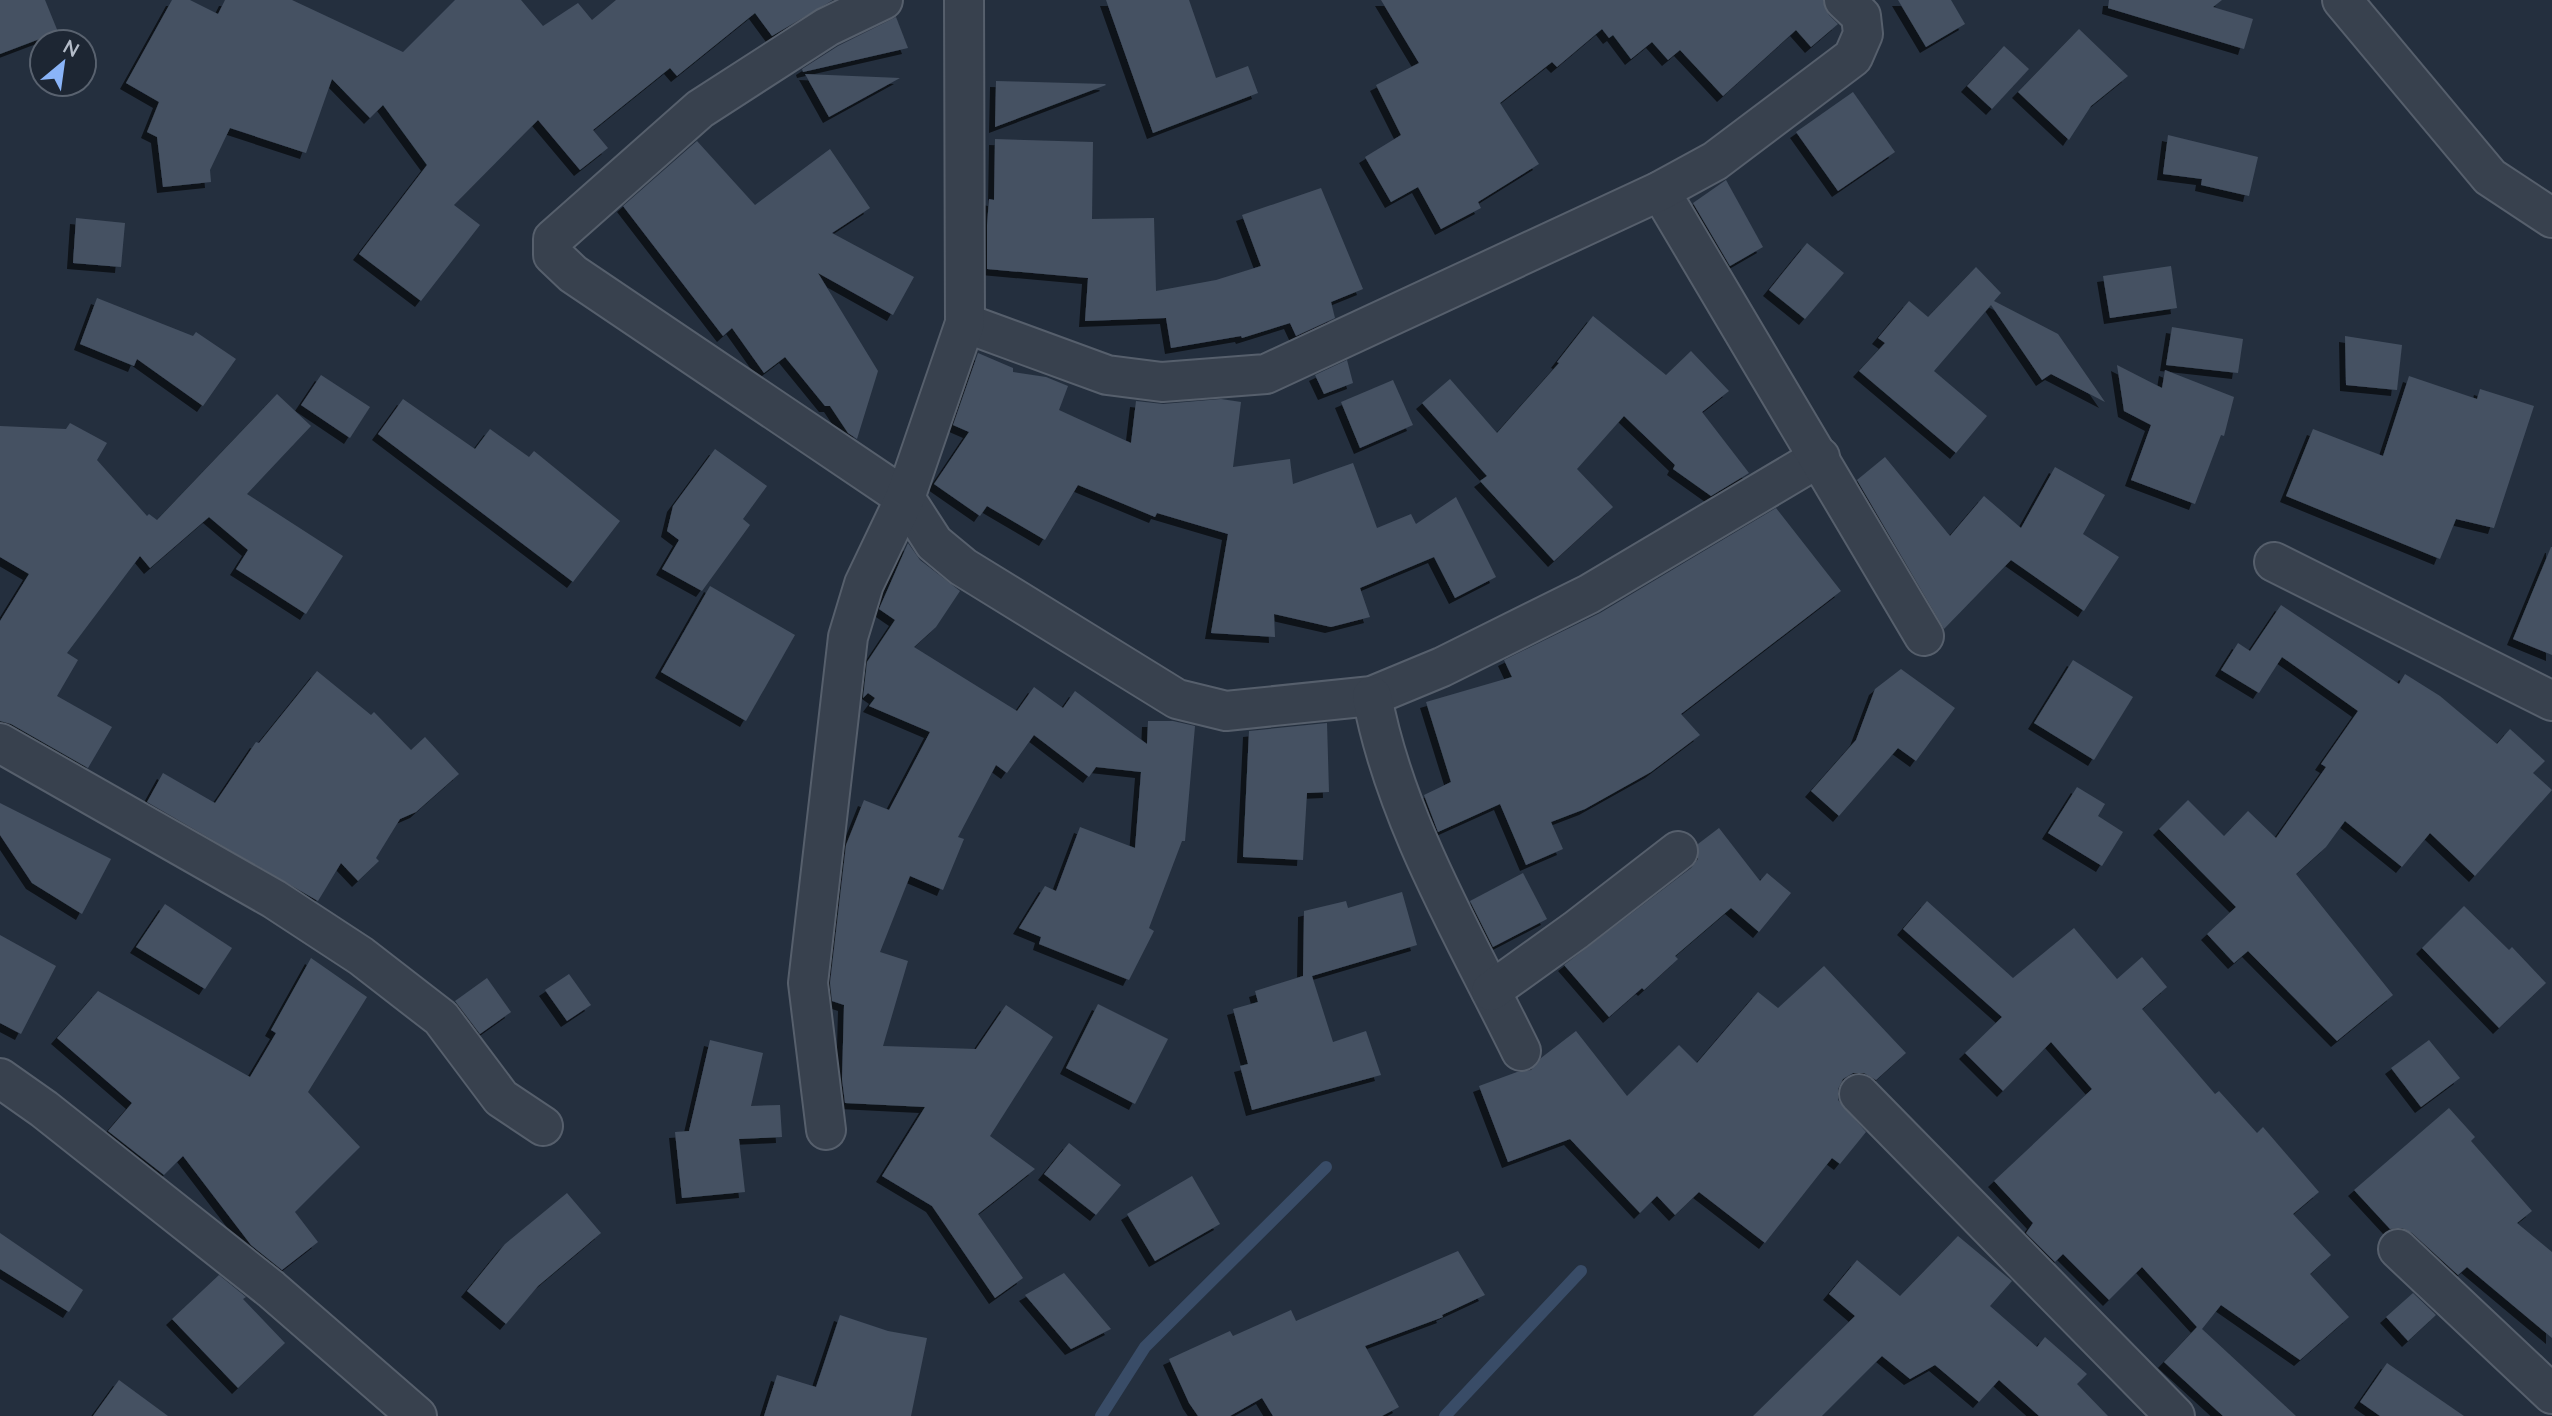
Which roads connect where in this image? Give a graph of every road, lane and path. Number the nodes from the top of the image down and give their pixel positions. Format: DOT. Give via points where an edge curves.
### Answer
graph roads {
  1 [pos="883,0"];
  2 [pos="964,0"];
  3 [pos="1844,0"];
  4 [pos="2342,0"];
  5 [pos="1660,191"];
  6 [pos="2552,218"];
  7 [pos="965,323"];
  8 [pos="1820,457"];
  9 [pos="905,498"];
  10 [pos="2274,562"];
  11 [pos="1924,636"];
  12 [pos="1372,696"];
  13 [pos="2552,701"];
  14 [pos="0,743"];
  15 [pos="1678,851"];
  16 [pos="1491,991"];
  17 [pos="1521,1051"];
  18 [pos="0,1078"];
  19 [pos="1859,1094"];
  20 [pos="543,1126"];
  21 [pos="826,1130"];
  22 [pos="2398,1249"];
  23 [pos="2552,1394"];
  24 [pos="417,1416"];
  25 [pos="2175,1416"];
  1 -- 9 [label="street" via="827,27 700,109 553,239 553,255 573,274"];
  2 -- 7 [label="street"];
  3 -- 5 [label="street" via="1861,16 1863,34 1853,57 1715,161"];
  4 -- 6 [label="street" via="2490,177"];
  5 -- 7 [label="street" via="1266,374 1162,382 1107,375"];
  5 -- 8 [label="street"];
  7 -- 9 [label="street"];
  8 -- 11 [label="street"];
  8 -- 12 [label="street" via="1589,594 1442,667"];
  9 -- 12 [label="street" via="934,543 964,567 1177,699 1226,711"];
  9 -- 21 [label="street" via="864,584 848,637 808,982"];
  10 -- 13 [label="street"];
  12 -- 16 [label="street" via="1380,736 1429,864"];
  14 -- 20 [label="street" via="274,899 361,956 441,1018 500,1098"];
  15 -- 16 [label="street"];
  16 -- 17 [label="street"];
  18 -- 24 [label="street" via="271,1289"];
  19 -- 25 [label="street"];
  22 -- 23 [label="street"];
}
